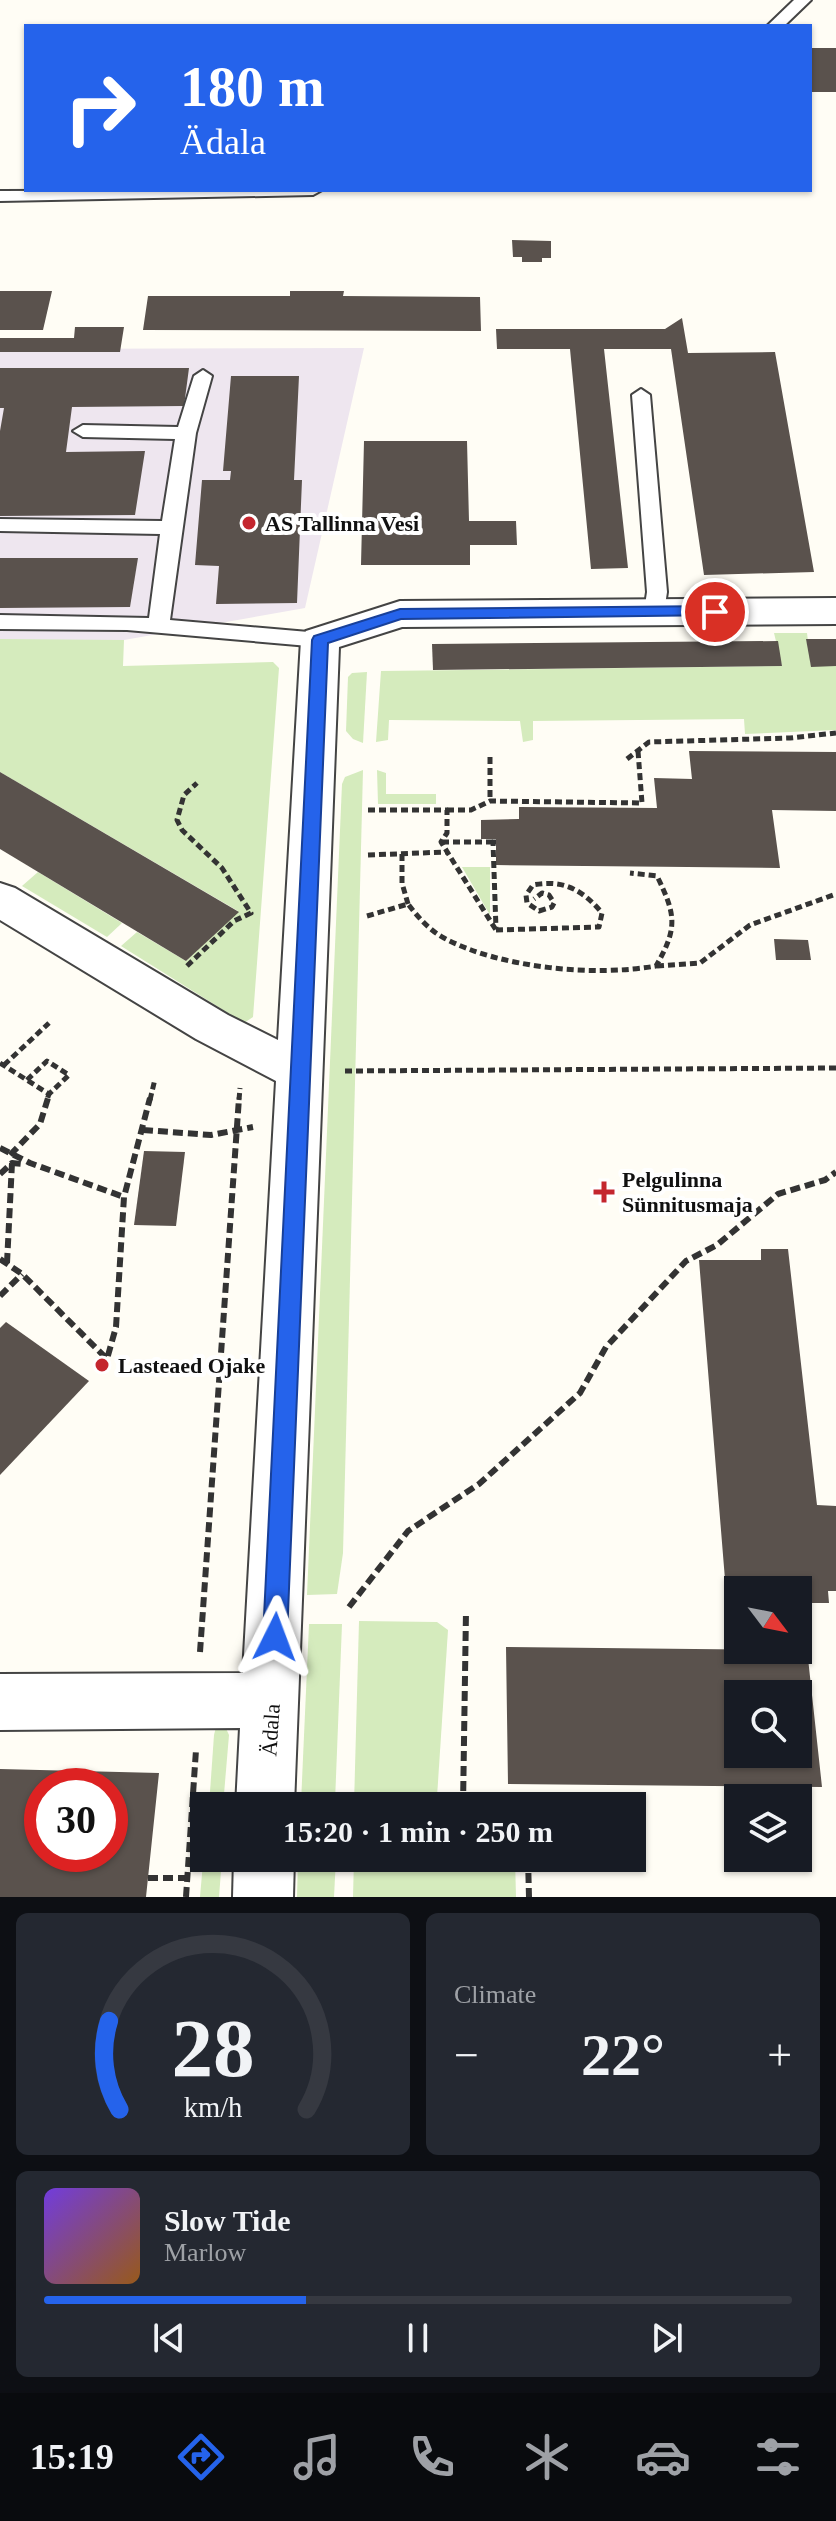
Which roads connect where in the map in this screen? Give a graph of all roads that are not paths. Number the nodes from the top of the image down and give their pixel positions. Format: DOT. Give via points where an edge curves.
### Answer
graph roads {
  1 [pos="803,0"];
  2 [pos="777,24"];
  3 [pos="209,192"];
  4 [pos="0,196"];
  5 [pos="203,376"];
  6 [pos="641,395"];
  7 [pos="83,431"];
  8 [pos="186,433"];
  9 [pos="0,525"];
  10 [pos="171,528"];
  11 [pos="836,611"];
  12 [pos="654,612"];
  13 [pos="0,622"];
  14 [pos="159,627"];
  15 [pos="320,640"];
  16 [pos="0,899"];
  17 [pos="298,1096"];
  18 [pos="272,1700"];
  19 [pos="0,1702"];
  20 [pos="266,1792"];
  21 [pos="264,1872"];
  22 [pos="263,1897"];
  1 -- 2 [label="lane"];
  3 -- 4 [label="lane"];
  5 -- 8 [label="lane"];
  6 -- 12 [label="lane" via="657,592"];
  7 -- 8 [label="lane"];
  8 -- 10 [label="lane"];
  9 -- 10 [label="lane"];
  10 -- 14 [label="lane"];
  11 -- 12 [label="street"];
  12 -- 15 [label="street" via="400,614"];
  13 -- 14 [label="lane"];
  14 -- 15 [label="lane"];
  15 -- 17 [label="street, Ädala"];
  16 -- 17 [label="street" via="245,1043"];
  17 -- 18 [label="street, Ädala"];
  18 -- 19 [label="street"];
  18 -- 20 [label="street, Ädala"];
  21 -- 22 [label="street"];
}
